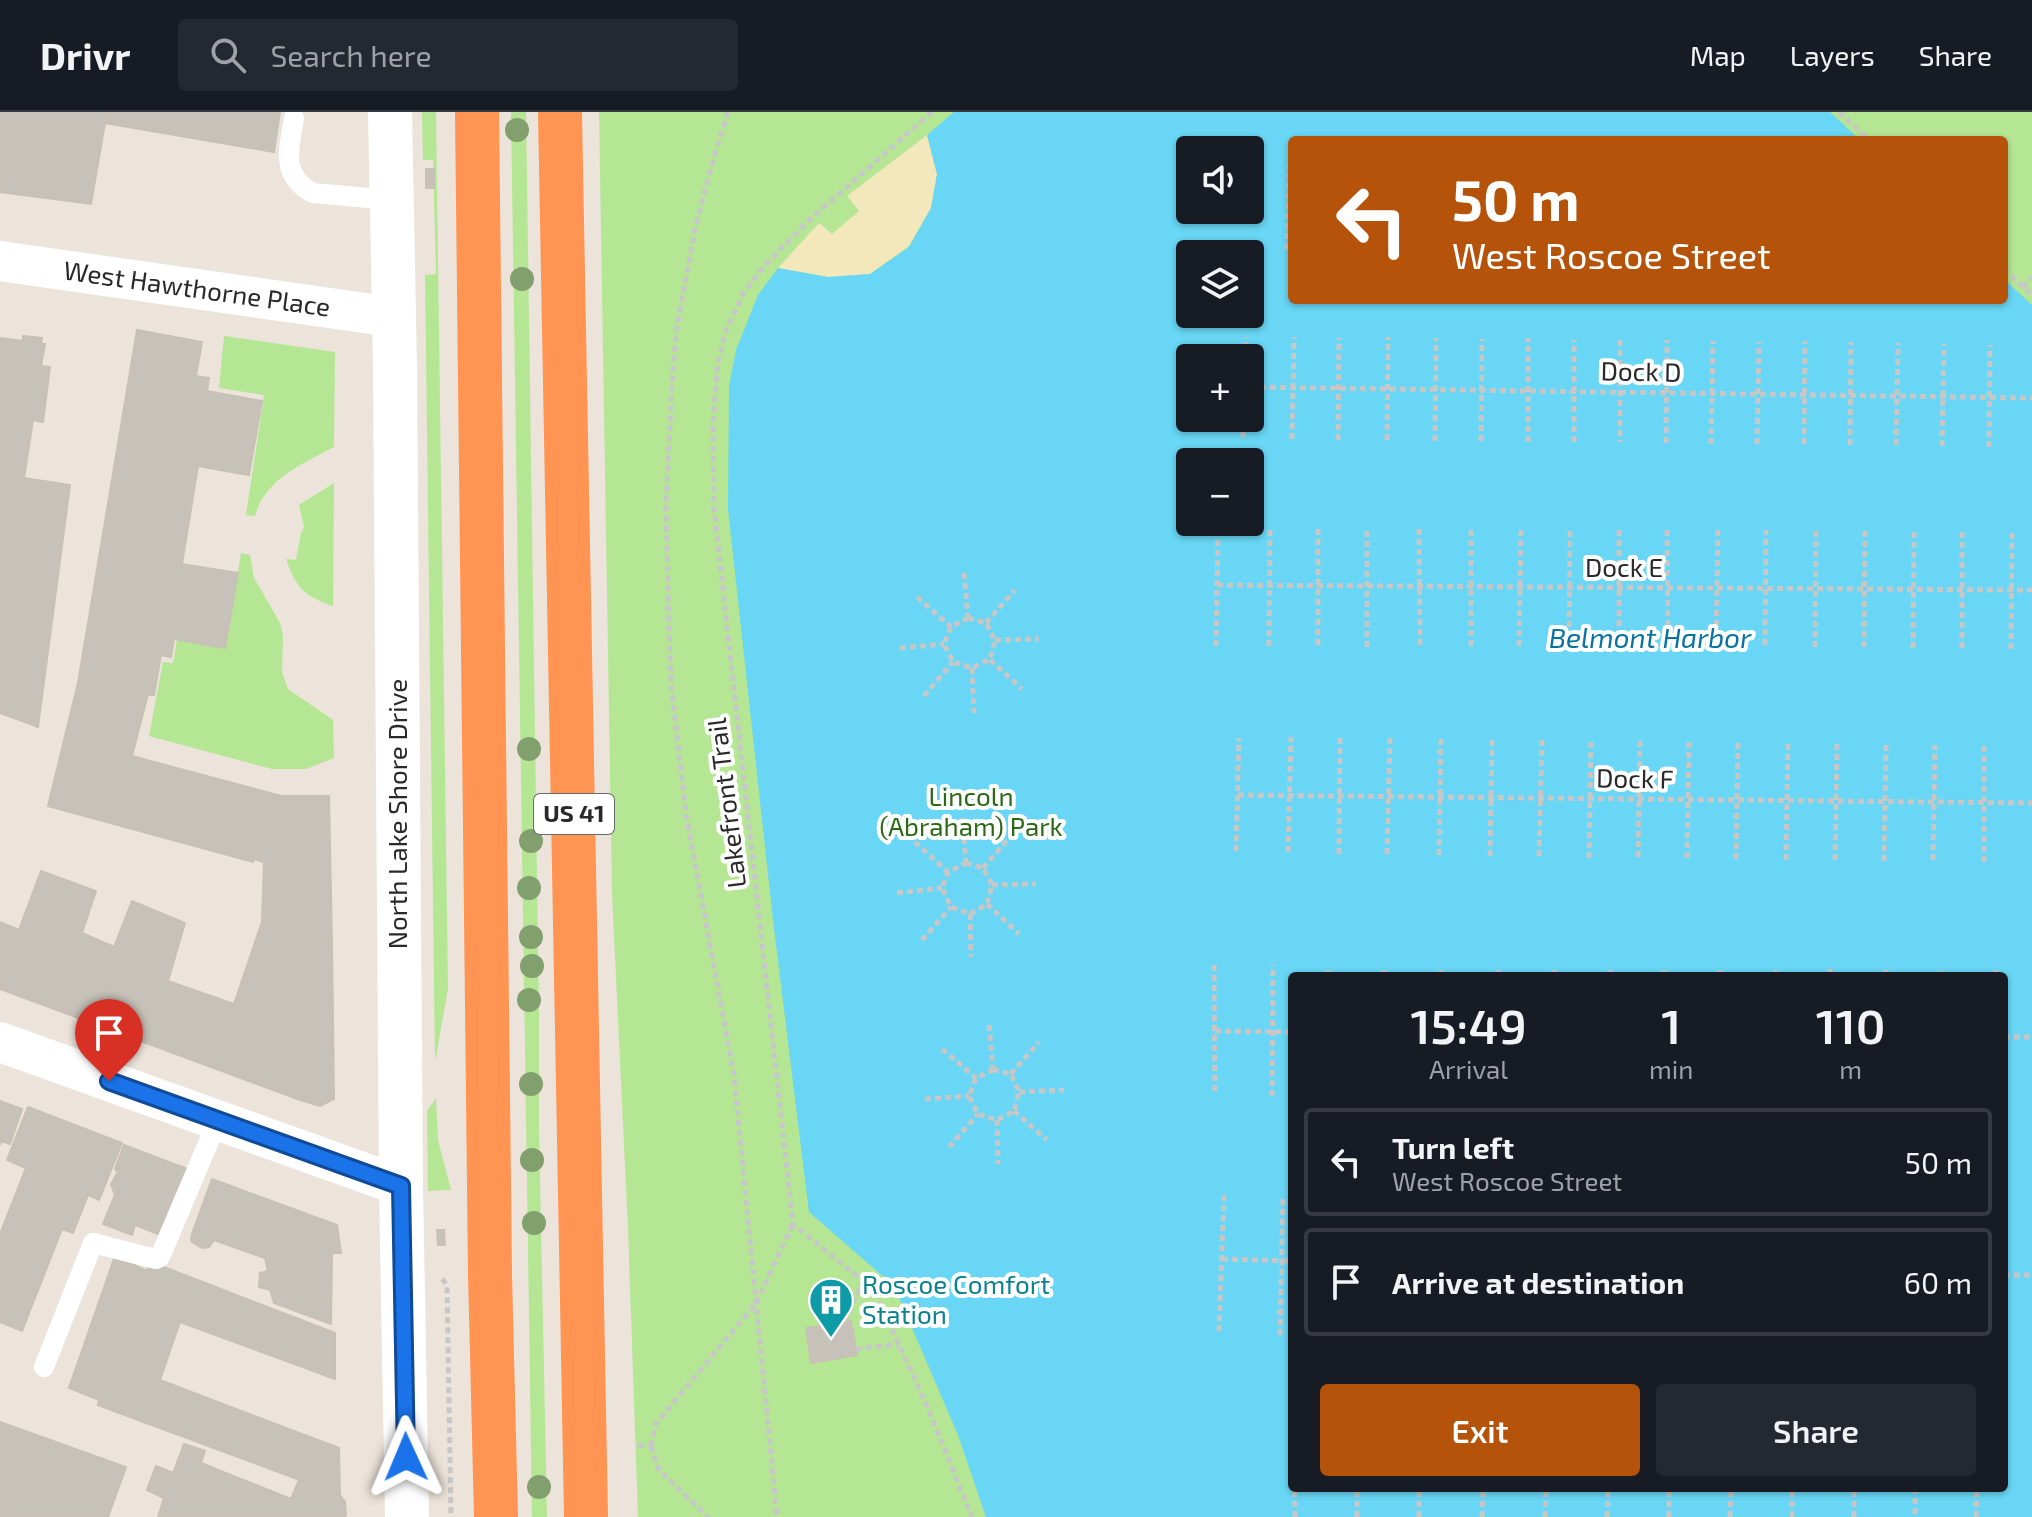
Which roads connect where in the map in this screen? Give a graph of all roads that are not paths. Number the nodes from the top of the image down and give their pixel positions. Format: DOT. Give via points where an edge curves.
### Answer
graph roads {
  1 [pos="390,112"];
  2 [pos="477,112"];
  3 [pos="560,112"];
  4 [pos="294,118"];
  5 [pos="391,200"];
  6 [pos="0,261"];
  7 [pos="393,317"];
  8 [pos="0,1042"];
  9 [pos="218,1120"];
  10 [pos="401,1186"];
  11 [pos="44,1367"];
  12 [pos="407,1517"];
  13 [pos="496,1517"];
  14 [pos="586,1517"];
  1 -- 5 [label="main road, North Lake Shore Drive"];
  2 -- 13 [label="highway"];
  3 -- 14 [label="highway, US 41"];
  4 -- 5 [label="lane" via="289,164 301,187 313,193"];
  5 -- 7 [label="main road, North Lake Shore Drive"];
  6 -- 7 [label="street, West Hawthorne Place"];
  7 -- 10 [label="main road, North Lake Shore Drive"];
  8 -- 9 [label="street"];
  9 -- 10 [label="street"];
  9 -- 11 [label="lane" via="160,1257 93,1243"];
  10 -- 12 [label="main road, North Lake Shore Drive"];
}
